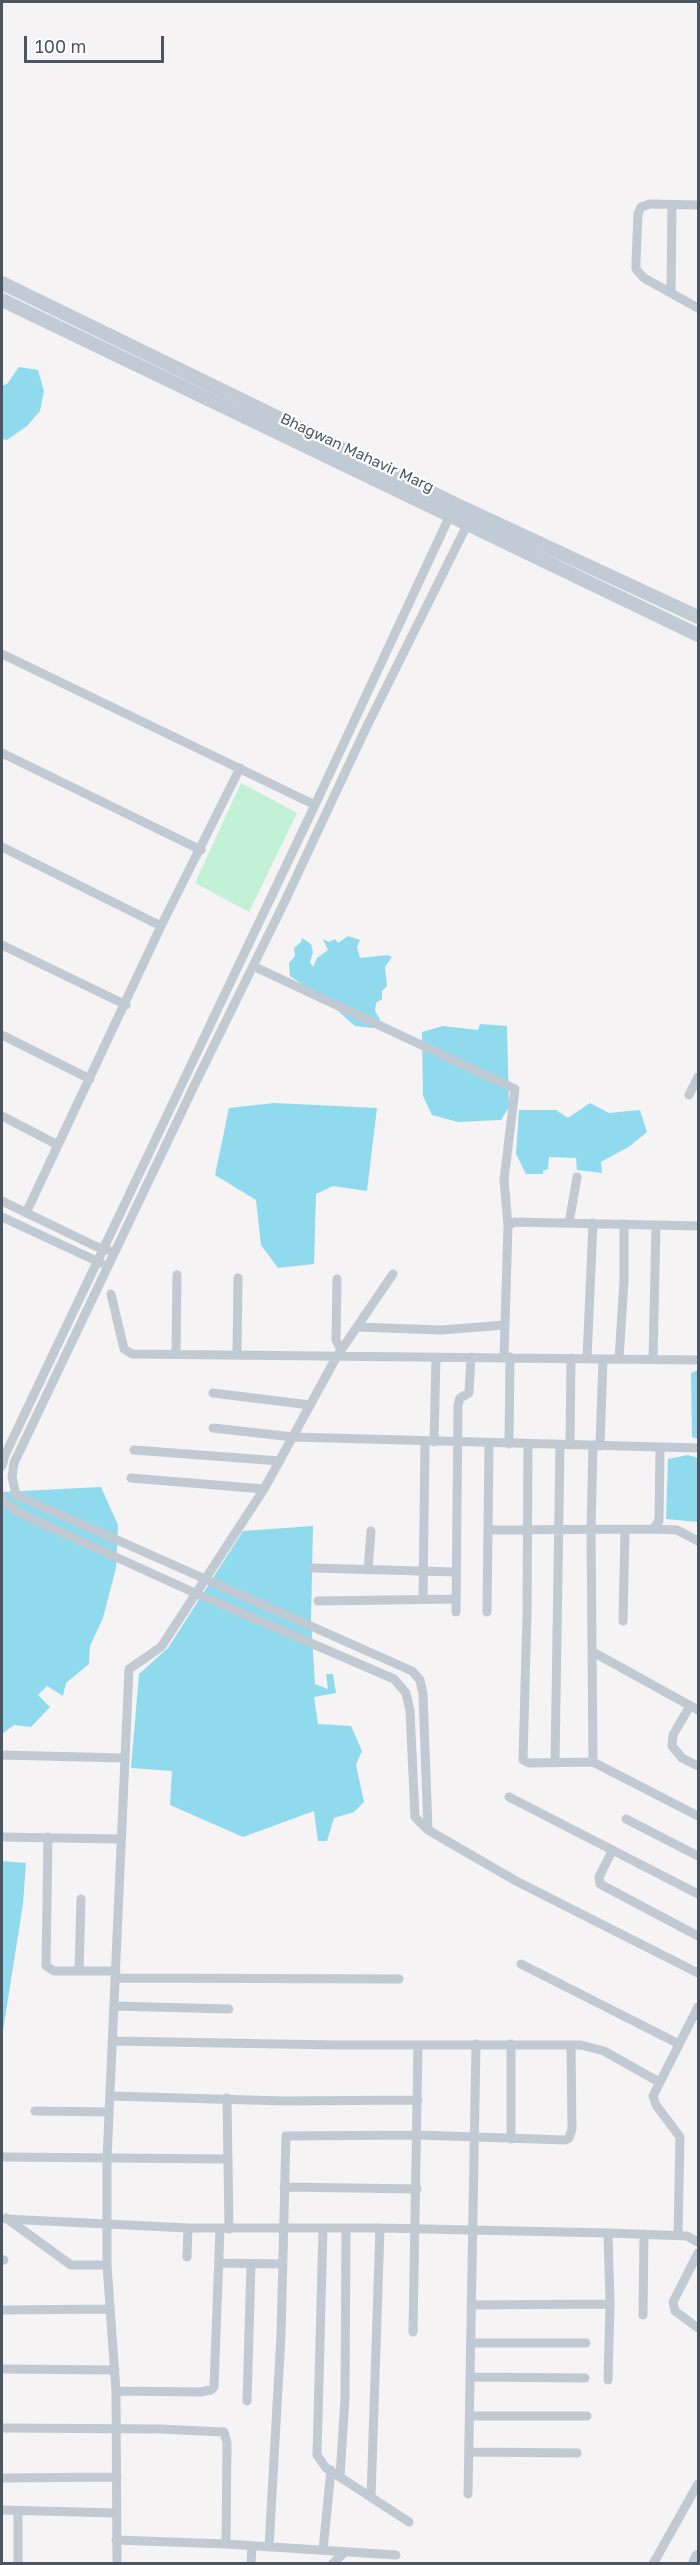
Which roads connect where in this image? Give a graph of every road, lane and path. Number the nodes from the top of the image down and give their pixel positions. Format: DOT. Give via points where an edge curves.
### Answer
graph roads {
  1 [pos="672,205"];
  2 [pos="699,205"];
  3 [pos="2,283"];
  4 [pos="671,293"];
  5 [pos="2,300"];
  6 [pos="699,308"];
  7 [pos="452,510"];
  8 [pos="471,518"];
  9 [pos="699,617"];
  10 [pos="699,636"];
  11 [pos="2,654"];
  12 [pos="2,753"];
  13 [pos="240,768"];
  14 [pos="315,805"];
  15 [pos="2,847"];
  16 [pos="201,850"];
  17 [pos="161,926"];
  18 [pos="2,945"];
  19 [pos="253,966"];
  20 [pos="126,1005"];
  21 [pos="2,1035"];
  22 [pos="699,1077"];
  23 [pos="90,1079"];
  24 [pos="689,1095"];
  25 [pos="2,1116"];
  26 [pos="58,1145"];
  27 [pos="577,1177"];
  28 [pos="2,1201"];
  29 [pos="26,1213"];
  30 [pos="2,1217"];
  31 [pos="569,1223"];
  32 [pos="593,1223"];
  33 [pos="624,1224"];
  34 [pos="508,1225"];
  35 [pos="656,1225"];
  36 [pos="699,1226"];
  37 [pos="102,1248"];
  38 [pos="116,1252"];
  39 [pos="96,1261"];
  40 [pos="109,1267"];
  41 [pos="393,1274"];
  42 [pos="177,1275"];
  43 [pos="238,1278"];
  44 [pos="337,1279"];
  45 [pos="111,1294"];
  46 [pos="505,1325"];
  47 [pos="357,1327"];
  48 [pos="339,1353"];
  49 [pos="176,1354"];
  50 [pos="237,1354"];
  51 [pos="436,1357"];
  52 [pos="471,1357"];
  53 [pos="507,1358"];
  54 [pos="571,1358"];
  55 [pos="587,1358"];
  56 [pos="603,1359"];
  57 [pos="619,1359"];
  58 [pos="652,1359"];
  59 [pos="699,1360"];
  60 [pos="213,1394"];
  61 [pos="310,1405"];
  62 [pos="213,1428"];
  63 [pos="293,1437"];
  64 [pos="430,1442"];
  65 [pos="458,1443"];
  66 [pos="489,1444"];
  67 [pos="509,1444"];
  68 [pos="528,1445"];
  69 [pos="565,1445"];
  70 [pos="597,1445"];
  71 [pos="660,1447"];
  72 [pos="699,1448"];
  73 [pos="134,1450"];
  74 [pos="280,1461"];
  75 [pos="2,1468"];
  76 [pos="13,1469"];
  77 [pos="131,1478"];
  78 [pos="264,1490"];
  79 [pos="2,1496"];
  80 [pos="653,1529"];
  81 [pos="488,1530"];
  82 [pos="528,1530"];
  83 [pos="559,1530"];
  84 [pos="591,1530"];
  85 [pos="625,1530"];
  86 [pos="371,1531"];
  87 [pos="699,1541"];
  88 [pos="313,1568"];
  89 [pos="368,1569"];
  90 [pos="423,1571"];
  91 [pos="456,1572"];
  92 [pos="204,1580"];
  93 [pos="195,1593"];
  94 [pos="423,1599"];
  95 [pos="456,1599"];
  96 [pos="318,1600"];
  97 [pos="456,1612"];
  98 [pos="487,1612"];
  99 [pos="623,1621"];
  100 [pos="593,1652"];
  101 [pos="694,1708"];
  102 [pos="2,1755"];
  103 [pos="124,1758"];
  104 [pos="555,1762"];
  105 [pos="593,1762"];
  106 [pos="699,1766"];
  107 [pos="509,1797"];
  108 [pos="699,1816"];
  109 [pos="626,1819"];
  110 [pos="429,1830"];
  111 [pos="2,1837"];
  112 [pos="48,1837"];
  113 [pos="121,1839"];
  114 [pos="612,1851"];
  115 [pos="699,1856"];
  116 [pos="699,1894"];
  117 [pos="81,1899"];
  118 [pos="699,1936"];
  119 [pos="521,1964"];
  120 [pos="79,1971"];
  121 [pos="699,1973"];
  122 [pos="116,1974"];
  123 [pos="399,1979"];
  124 [pos="114,2006"];
  125 [pos="699,2007"];
  126 [pos="229,2009"];
  127 [pos="112,2041"];
  128 [pos="476,2044"];
  129 [pos="511,2044"];
  130 [pos="679,2044"];
  131 [pos="418,2045"];
  132 [pos="572,2045"];
  133 [pos="659,2082"];
  134 [pos="110,2096"];
  135 [pos="227,2098"];
  136 [pos="418,2100"];
  137 [pos="35,2111"];
  138 [pos="109,2112"];
  139 [pos="418,2135"];
  140 [pos="474,2139"];
  141 [pos="511,2139"];
  142 [pos="2,2157"];
  143 [pos="228,2158"];
  144 [pos="107,2159"];
  145 [pos="284,2187"];
  146 [pos="417,2189"];
  147 [pos="4,2217"];
  148 [pos="107,2223"];
  149 [pos="188,2228"];
  150 [pos="224,2228"];
  151 [pos="380,2228"];
  152 [pos="283,2229"];
  153 [pos="323,2229"];
  154 [pos="346,2229"];
  155 [pos="417,2230"];
  156 [pos="473,2230"];
  157 [pos="608,2233"];
  158 [pos="644,2234"];
  159 [pos="678,2235"];
  160 [pos="699,2242"];
  161 [pos="699,2253"];
  162 [pos="187,2257"];
  163 [pos="219,2263"];
  164 [pos="251,2264"];
  165 [pos="282,2264"];
  166 [pos="107,2265"];
  167 [pos="610,2304"];
  168 [pos="471,2305"];
  169 [pos="110,2309"];
  170 [pos="2,2310"];
  171 [pos="643,2314"];
  172 [pos="699,2328"];
  173 [pos="413,2332"];
  174 [pos="471,2343"];
  175 [pos="586,2343"];
  176 [pos="2,2369"];
  177 [pos="115,2370"];
  178 [pos="471,2377"];
  179 [pos="585,2378"];
  180 [pos="608,2380"];
  181 [pos="116,2391"];
  182 [pos="247,2401"];
  183 [pos="470,2416"];
  184 [pos="588,2416"];
  185 [pos="2,2428"];
  186 [pos="116,2428"];
  187 [pos="469,2452"];
  188 [pos="577,2453"];
  189 [pos="331,2470"];
  190 [pos="340,2476"];
  191 [pos="117,2477"];
  192 [pos="2,2478"];
  193 [pos="699,2484"];
  194 [pos="468,2494"];
  195 [pos="371,2497"];
  196 [pos="2,2510"];
  197 [pos="18,2511"];
  198 [pos="117,2513"];
  199 [pos="410,2522"];
  200 [pos="116,2540"];
  201 [pos="226,2544"];
  202 [pos="252,2546"];
  203 [pos="269,2547"];
  204 [pos="323,2550"];
  205 [pos="345,2552"];
  206 [pos="396,2555"];
  207 [pos="699,2557"];
  208 [pos="18,2564"];
  209 [pos="117,2564"];
  210 [pos="251,2564"];
  211 [pos="332,2564"];
  212 [pos="653,2564"];
  213 [pos="695,2564"];
  1 -- 2 [label="street"];
  1 -- 4 [label="street"];
  1 -- 4 [label="street" via="644,205 639,209 636,262 639,274"];
  3 -- 7 [label="main road, Bhagwan Mahavir Marg"];
  4 -- 6 [label="street"];
  5 -- 7 [label="main road, Bhagwan Mahavir Marg"];
  7 -- 8 [label="main road, Bhagwan Mahavir Marg"];
  7 -- 14 [label="street"];
  8 -- 9 [label="main road, Bhagwan Mahavir Marg"];
  8 -- 10 [label="main road, Bhagwan Mahavir Marg"];
  8 -- 19 [label="street"];
  11 -- 13 [label="street"];
  12 -- 16 [label="street"];
  13 -- 14 [label="street"];
  13 -- 16 [label="street"];
  14 -- 37 [label="street"];
  15 -- 17 [label="street"];
  16 -- 17 [label="street"];
  17 -- 20 [label="street"];
  18 -- 20 [label="street"];
  19 -- 34 [label="street" via="515,1089 504,1180"];
  19 -- 38 [label="street"];
  20 -- 23 [label="street"];
  21 -- 23 [label="street"];
  22 -- 24 [label="street"];
  23 -- 26 [label="street"];
  25 -- 26 [label="street"];
  26 -- 29 [label="street"];
  27 -- 31 [label="street"];
  28 -- 29 [label="street"];
  29 -- 37 [label="street"];
  30 -- 39 [label="street"];
  31 -- 32 [label="street"];
  31 -- 34 [label="street"];
  32 -- 33 [label="street"];
  32 -- 55 [label="street"];
  33 -- 35 [label="street"];
  33 -- 57 [label="street"];
  34 -- 46 [label="street"];
  35 -- 36 [label="street"];
  35 -- 58 [label="street"];
  37 -- 38 [label="street"];
  37 -- 39 [label="street"];
  38 -- 40 [label="street"];
  39 -- 40 [label="street"];
  39 -- 75 [label="street" via="4,1455"];
  40 -- 76 [label="street"];
  41 -- 47 [label="street"];
  42 -- 49 [label="street"];
  43 -- 50 [label="street"];
  44 -- 48 [label="street"];
  45 -- 49 [label="street" via="127,1352"];
  46 -- 47 [label="street" via="441,1330"];
  46 -- 53 [label="street"];
  47 -- 48 [label="street"];
  48 -- 50 [label="street"];
  48 -- 51 [label="street"];
  48 -- 61 [label="street"];
  49 -- 50 [label="street"];
  51 -- 52 [label="street"];
  51 -- 64 [label="street"];
  52 -- 53 [label="street"];
  52 -- 65 [label="street" via="469,1393 458,1401"];
  53 -- 54 [label="street"];
  53 -- 67 [label="street"];
  54 -- 55 [label="street"];
  54 -- 69 [label="street"];
  55 -- 56 [label="street"];
  56 -- 57 [label="street"];
  56 -- 70 [label="street"];
  57 -- 58 [label="street"];
  58 -- 59 [label="street"];
  60 -- 61 [label="street"];
  61 -- 63 [label="street"];
  62 -- 63 [label="street"];
  63 -- 64 [label="street"];
  63 -- 74 [label="street"];
  64 -- 65 [label="street"];
  64 -- 90 [label="street"];
  65 -- 66 [label="street"];
  65 -- 91 [label="street"];
  66 -- 67 [label="street"];
  66 -- 81 [label="street"];
  67 -- 68 [label="street"];
  68 -- 69 [label="street"];
  68 -- 82 [label="street"];
  69 -- 70 [label="street"];
  69 -- 83 [label="street"];
  70 -- 71 [label="street"];
  70 -- 84 [label="street"];
  71 -- 72 [label="street"];
  71 -- 80 [label="street" via="659,1521"];
  73 -- 74 [label="street"];
  74 -- 78 [label="street"];
  75 -- 76 [label="street"];
  76 -- 92 [label="street" via="16,1495"];
  77 -- 78 [label="street"];
  78 -- 92 [label="street"];
  79 -- 93 [label="street" via="5,1503 21,1514"];
  80 -- 85 [label="street"];
  80 -- 87 [label="street" via="677,1530"];
  81 -- 82 [label="street"];
  81 -- 98 [label="street"];
  82 -- 83 [label="street"];
  82 -- 104 [label="street" via="523,1756 529,1763"];
  83 -- 84 [label="street"];
  83 -- 104 [label="street"];
  84 -- 85 [label="street"];
  84 -- 100 [label="street"];
  85 -- 99 [label="street"];
  86 -- 89 [label="street"];
  88 -- 89 [label="street"];
  89 -- 90 [label="street"];
  90 -- 91 [label="street"];
  90 -- 94 [label="street"];
  91 -- 95 [label="street"];
  92 -- 93 [label="street"];
  92 -- 110 [label="street" via="412,1671 420,1680 423,1694"];
  93 -- 103 [label="street" via="161,1647 129,1669"];
  93 -- 110 [label="street" via="401,1684 410,1711 415,1817"];
  94 -- 95 [label="street"];
  94 -- 96 [label="street"];
  95 -- 97 [label="street"];
  100 -- 101 [label="street"];
  100 -- 105 [label="street"];
  101 -- 106 [label="street" via="674,1735 672,1746 682,1758"];
  102 -- 103 [label="street"];
  103 -- 113 [label="street"];
  104 -- 105 [label="street"];
  105 -- 108 [label="street"];
  107 -- 114 [label="street"];
  109 -- 115 [label="street"];
  110 -- 121 [label="street" via="516,1881"];
  111 -- 112 [label="street"];
  112 -- 113 [label="street"];
  112 -- 120 [label="street" via="46,1966 54,1971"];
  113 -- 122 [label="street"];
  114 -- 116 [label="street"];
  114 -- 118 [label="street" via="599,1877 600,1884"];
  117 -- 120 [label="street"];
  119 -- 130 [label="street"];
  120 -- 122 [label="street"];
  122 -- 123 [label="street"];
  122 -- 124 [label="street"];
  124 -- 126 [label="street"];
  124 -- 127 [label="street"];
  125 -- 130 [label="street"];
  127 -- 131 [label="street"];
  127 -- 134 [label="street"];
  128 -- 129 [label="street"];
  128 -- 131 [label="street"];
  128 -- 140 [label="street"];
  129 -- 132 [label="street"];
  129 -- 141 [label="street"];
  130 -- 133 [label="street"];
  131 -- 136 [label="street"];
  132 -- 133 [label="street" via="604,2051"];
  132 -- 141 [label="street" via="569,2138"];
  133 -- 159 [label="street" via="653,2101 680,2137"];
  134 -- 135 [label="street"];
  134 -- 138 [label="street"];
  135 -- 136 [label="street"];
  135 -- 143 [label="street"];
  136 -- 139 [label="street"];
  137 -- 138 [label="street"];
  138 -- 144 [label="street"];
  139 -- 140 [label="street"];
  139 -- 145 [label="street" via="286,2136"];
  139 -- 146 [label="street"];
  140 -- 141 [label="street"];
  140 -- 156 [label="street"];
  142 -- 144 [label="street"];
  143 -- 144 [label="street"];
  143 -- 150 [label="street"];
  144 -- 148 [label="street"];
  145 -- 146 [label="street"];
  145 -- 152 [label="street"];
  146 -- 155 [label="street"];
  147 -- 148 [label="street"];
  147 -- 166 [label="street" via="71,2265"];
  148 -- 149 [label="street"];
  148 -- 166 [label="street"];
  149 -- 150 [label="street"];
  149 -- 162 [label="street"];
  150 -- 152 [label="street"];
  150 -- 163 [label="street"];
  151 -- 154 [label="street"];
  151 -- 155 [label="street"];
  151 -- 195 [label="street"];
  152 -- 153 [label="street"];
  152 -- 165 [label="street"];
  153 -- 154 [label="street"];
  153 -- 189 [label="street" via="316,2446 319,2460"];
  154 -- 190 [label="street"];
  155 -- 156 [label="street"];
  155 -- 173 [label="street"];
  156 -- 157 [label="street"];
  156 -- 168 [label="street"];
  157 -- 158 [label="street"];
  157 -- 167 [label="street"];
  158 -- 159 [label="street"];
  158 -- 171 [label="street"];
  159 -- 160 [label="street"];
  161 -- 172 [label="street" via="673,2302 675,2311"];
  163 -- 164 [label="street"];
  163 -- 181 [label="street" via="211,2390"];
  164 -- 165 [label="street"];
  164 -- 182 [label="street"];
  165 -- 203 [label="street"];
  166 -- 169 [label="street"];
  167 -- 168 [label="street"];
  167 -- 180 [label="street"];
  168 -- 174 [label="street"];
  169 -- 170 [label="street"];
  169 -- 177 [label="street"];
  174 -- 175 [label="street"];
  174 -- 178 [label="street"];
  176 -- 177 [label="street"];
  177 -- 181 [label="street"];
  178 -- 179 [label="street"];
  178 -- 183 [label="street"];
  181 -- 186 [label="street"];
  183 -- 184 [label="street"];
  183 -- 187 [label="street"];
  185 -- 186 [label="street"];
  186 -- 191 [label="street"];
  186 -- 201 [label="street" via="224,2432"];
  187 -- 188 [label="street"];
  187 -- 194 [label="street"];
  189 -- 190 [label="street"];
  189 -- 204 [label="street"];
  190 -- 195 [label="street"];
  191 -- 192 [label="street"];
  191 -- 198 [label="street"];
  193 -- 212 [label="street"];
  195 -- 199 [label="street"];
  196 -- 197 [label="street"];
  197 -- 198 [label="street"];
  197 -- 208 [label="street"];
  198 -- 200 [label="street"];
  200 -- 201 [label="street"];
  200 -- 209 [label="street"];
  201 -- 202 [label="street"];
  202 -- 203 [label="street"];
  202 -- 210 [label="street"];
  203 -- 204 [label="street"];
  204 -- 205 [label="street"];
  205 -- 206 [label="street"];
  205 -- 211 [label="street"];
  207 -- 213 [label="main road"];
}
